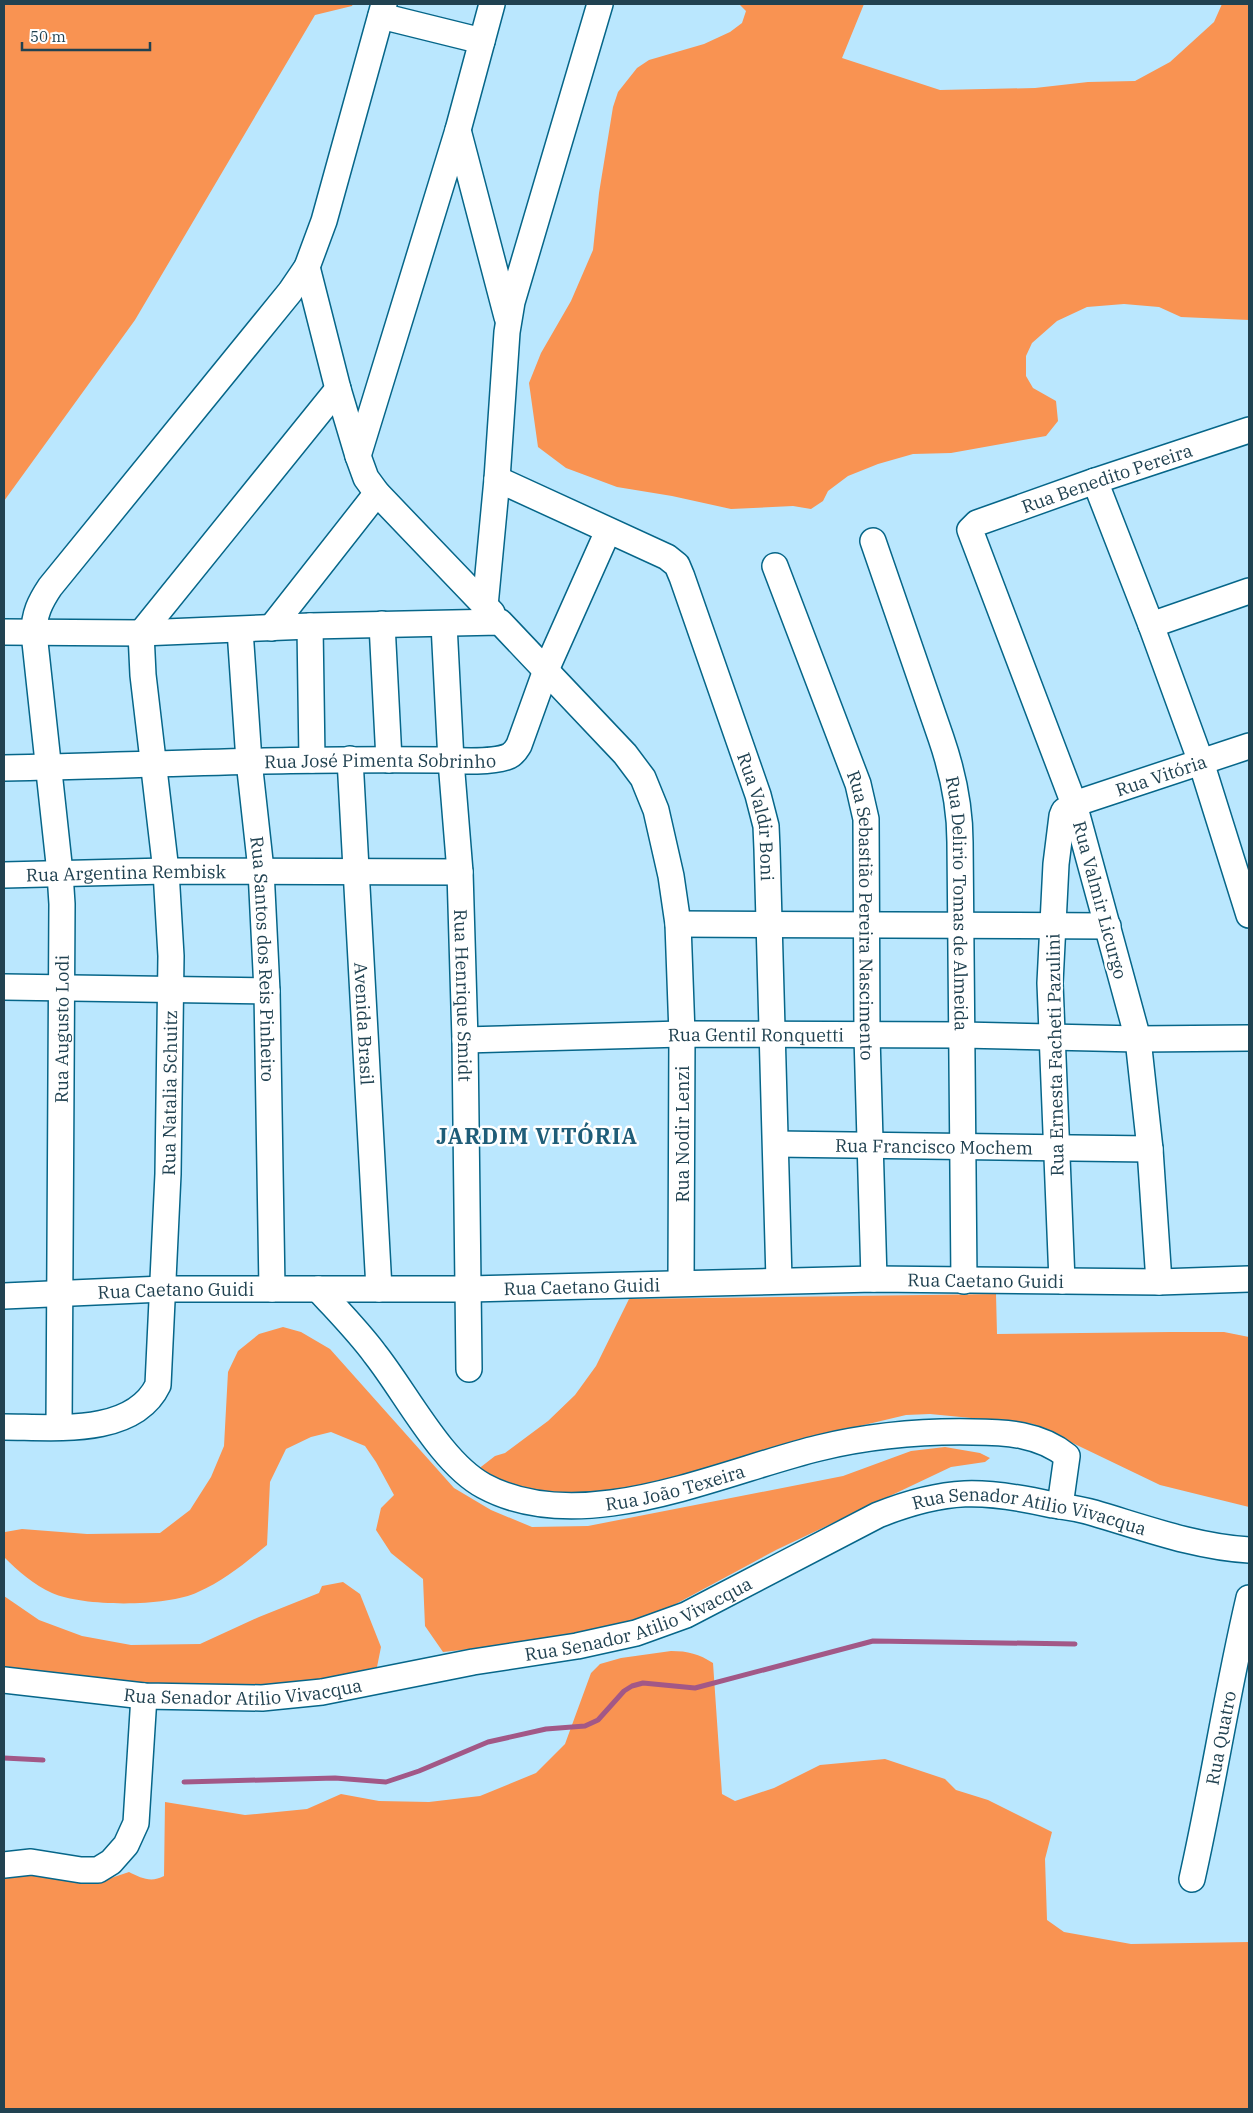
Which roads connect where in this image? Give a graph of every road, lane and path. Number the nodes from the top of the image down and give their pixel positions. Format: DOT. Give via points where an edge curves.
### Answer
graph roads {
  1 [pos="492,4"];
  2 [pos="600,4"];
  3 [pos="383,10"];
  4 [pos="482,41"];
  5 [pos="458,130"];
  6 [pos="307,267"];
  7 [pos="508,320"];
  8 [pos="338,389"];
  9 [pos="1249,430"];
  10 [pos="358,456"];
  11 [pos="497,479"];
  12 [pos="1096,481"];
  13 [pos="376,493"];
  14 [pos="608,531"];
  15 [pos="971,535"];
  16 [pos="873,541"];
  17 [pos="775,566"];
  18 [pos="1249,592"];
  19 [pos="492,614"];
  20 [pos="382,624"];
  21 [pos="444,624"];
  22 [pos="1151,625"];
  23 [pos="310,626"];
  24 [pos="271,628"];
  25 [pos="240,630"];
  26 [pos="4,632"];
  27 [pos="34,633"];
  28 [pos="141,633"];
  29 [pos="546,670"];
  30 [pos="1249,746"];
  31 [pos="350,759"];
  32 [pos="312,760"];
  33 [pos="389,760"];
  34 [pos="249,761"];
  35 [pos="451,761"];
  36 [pos="1202,762"];
  37 [pos="153,765"];
  38 [pos="48,767"];
  39 [pos="4,768"];
  40 [pos="1074,804"];
  41 [pos="261,870"];
  42 [pos="166,871"];
  43 [pos="358,872"];
  44 [pos="460,872"];
  45 [pos="60,873"];
  46 [pos="4,875"];
  47 [pos="1249,915"];
  48 [pos="678,924"];
  49 [pos="770,925"];
  50 [pos="866,925"];
  51 [pos="962,925"];
  52 [pos="1051,926"];
  53 [pos="1108,926"];
  54 [pos="4,987"];
  55 [pos="63,988"];
  56 [pos="171,990"];
  57 [pos="267,991"];
  58 [pos="682,1034"];
  59 [pos="962,1035"];
  60 [pos="773,1036"];
  61 [pos="867,1036"];
  62 [pos="1050,1037"];
  63 [pos="1249,1038"];
  64 [pos="1138,1039"];
  65 [pos="465,1040"];
  66 [pos="776,1144"];
  67 [pos="869,1145"];
  68 [pos="963,1146"];
  69 [pos="1057,1146"];
  70 [pos="1150,1148"];
  71 [pos="874,1279"];
  72 [pos="1249,1279"];
  73 [pos="779,1280"];
  74 [pos="964,1281"];
  75 [pos="1062,1281"];
  76 [pos="1159,1282"];
  77 [pos="681,1283"];
  78 [pos="163,1289"];
  79 [pos="318,1289"];
  80 [pos="379,1289"];
  81 [pos="469,1289"];
  82 [pos="272,1290"];
  83 [pos="60,1295"];
  84 [pos="4,1296"];
  85 [pos="468,1368"];
  86 [pos="4,1427"];
  87 [pos="59,1427"];
  88 [pos="1060,1506"];
  89 [pos="1249,1550"];
  90 [pos="1249,1598"];
  91 [pos="4,1680"];
  92 [pos="144,1696"];
  93 [pos="4,1865"];
  94 [pos="1192,1879"];
  1 -- 4 [label="street"];
  2 -- 7 [label="street"];
  3 -- 4 [label="street"];
  3 -- 6 [label="street, Rua Augusto Lodi" via="324,221"];
  4 -- 5 [label="street"];
  5 -- 7 [label="street"];
  5 -- 10 [label="street"];
  6 -- 8 [label="street, Rua Nodir Lenzi"];
  6 -- 27 [label="street, Rua Augusto Lodi" via="50,587 39,604"];
  7 -- 11 [label="street"];
  8 -- 10 [label="street, Rua Nodir Lenzi"];
  8 -- 28 [label="street"];
  9 -- 12 [label="street, Rua Benedito Pereira"];
  10 -- 13 [label="street, Rua Nodir Lenzi"];
  11 -- 14 [label="street, Rua Valdir Boni"];
  11 -- 19 [label="street"];
  12 -- 15 [label="street, Rua Benedito Pereira" via="977,523 972,527"];
  12 -- 22 [label="street"];
  13 -- 19 [label="street, Rua Nodir Lenzi"];
  13 -- 24 [label="street"];
  14 -- 29 [label="street, Rua José Pimenta Sobrinho"];
  14 -- 49 [label="street, Rua Valdir Boni" via="667,557 677,565 682,577 763,813 768,849"];
  15 -- 40 [label="street, Rua Valmir Licurgo"];
  16 -- 51 [label="street, Rua Delirio Tomas de Almeida" via="951,767 960,818"];
  17 -- 50 [label="street, Rua Sebastião Pereira Nascimento" via="862,796 867,838"];
  18 -- 22 [label="street"];
  19 -- 21 [label="street"];
  19 -- 29 [label="street, Rua Nodir Lenzi"];
  20 -- 21 [label="street"];
  20 -- 23 [label="street"];
  20 -- 33 [label="street"];
  21 -- 35 [label="street, Rua Henrique Smidt"];
  22 -- 36 [label="street"];
  23 -- 24 [label="street"];
  23 -- 32 [label="street"];
  24 -- 25 [label="street"];
  25 -- 28 [label="street"];
  25 -- 34 [label="street, Rua Santos dos Reis Pinheiro"];
  26 -- 27 [label="street"];
  27 -- 28 [label="street"];
  27 -- 38 [label="street, Rua Augusto Lodi"];
  28 -- 37 [label="street, Rua Natalia Schuitz"];
  29 -- 35 [label="street, Rua José Pimenta Sobrinho" via="515,752 498,759"];
  29 -- 48 [label="street, Rua Nodir Lenzi" via="643,778 656,810"];
  30 -- 36 [label="street, Rua Vitória"];
  31 -- 32 [label="street, Rua José Pimenta Sobrinho"];
  31 -- 33 [label="street, Rua José Pimenta Sobrinho"];
  31 -- 43 [label="street, Avenida Brasil"];
  32 -- 34 [label="street, Rua José Pimenta Sobrinho"];
  33 -- 35 [label="street, Rua José Pimenta Sobrinho"];
  34 -- 37 [label="street, Rua José Pimenta Sobrinho"];
  34 -- 41 [label="street, Rua Santos dos Reis Pinheiro"];
  35 -- 44 [label="street, Rua Henrique Smidt"];
  36 -- 40 [label="street, Rua Vitória"];
  36 -- 47 [label="street"];
  37 -- 38 [label="street, Rua José Pimenta Sobrinho"];
  37 -- 42 [label="street, Rua Natalia Schuitz"];
  38 -- 39 [label="street, Rua José Pimenta Sobrinho"];
  38 -- 45 [label="street, Rua Augusto Lodi"];
  40 -- 52 [label="street, Rua Ernesta Facheti Pazulini" via="1064,811 1061,822"];
  40 -- 53 [label="street, Rua Valmir Licurgo"];
  41 -- 42 [label="street, Rua Argentina Rembisk"];
  41 -- 43 [label="street, Rua Argentina Rembisk"];
  41 -- 57 [label="street, Rua Santos dos Reis Pinheiro"];
  42 -- 45 [label="street, Rua Argentina Rembisk"];
  42 -- 56 [label="street, Rua Natalia Schuitz"];
  43 -- 44 [label="street, Rua Argentina Rembisk"];
  43 -- 80 [label="street, Avenida Brasil"];
  44 -- 65 [label="street, Rua Henrique Smidt"];
  45 -- 46 [label="street, Rua Argentina Rembisk"];
  45 -- 55 [label="street, Rua Augusto Lodi"];
  48 -- 49 [label="street"];
  48 -- 58 [label="street, Rua Nodir Lenzi"];
  49 -- 50 [label="street"];
  49 -- 60 [label="street, Rua Valdir Boni"];
  50 -- 51 [label="street"];
  50 -- 61 [label="street, Rua Sebastião Pereira Nascimento"];
  51 -- 52 [label="street"];
  51 -- 59 [label="street, Rua Delirio Tomas de Almeida"];
  52 -- 53 [label="street"];
  52 -- 62 [label="street, Rua Ernesta Facheti Pazulini"];
  53 -- 64 [label="street, Rua Valmir Licurgo"];
  54 -- 55 [label="street"];
  55 -- 56 [label="street"];
  55 -- 83 [label="street, Rua Augusto Lodi"];
  56 -- 57 [label="street"];
  56 -- 78 [label="street, Rua Natalia Schuitz"];
  57 -- 82 [label="street, Rua Santos dos Reis Pinheiro"];
  58 -- 60 [label="street, Rua Gentil Ronquetti"];
  58 -- 65 [label="street, Rua Gentil Ronquetti"];
  58 -- 77 [label="street, Rua Nodir Lenzi"];
  59 -- 61 [label="street, Rua Gentil Ronquetti"];
  59 -- 62 [label="street, Rua Gentil Ronquetti"];
  59 -- 68 [label="street, Rua Delirio Tomas de Almeida"];
  60 -- 61 [label="street, Rua Gentil Ronquetti"];
  60 -- 66 [label="street, Rua Valdir Boni"];
  61 -- 67 [label="street, Rua Sebastião Pereira Nascimento"];
  62 -- 64 [label="street, Rua Gentil Ronquetti"];
  62 -- 69 [label="street, Rua Ernesta Facheti Pazulini"];
  63 -- 64 [label="street, Rua Gentil Ronquetti"];
  64 -- 70 [label="street, Rua Valmir Licurgo"];
  65 -- 81 [label="street, Rua Henrique Smidt"];
  66 -- 67 [label="street, Rua Francisco Mochem"];
  66 -- 73 [label="street, Rua Valdir Boni"];
  67 -- 68 [label="street, Rua Francisco Mochem"];
  67 -- 71 [label="street, Rua Sebastião Pereira Nascimento"];
  68 -- 69 [label="street, Rua Francisco Mochem"];
  68 -- 74 [label="street, Rua Delirio Tomas de Almeida"];
  69 -- 70 [label="street, Rua Francisco Mochem"];
  69 -- 75 [label="street, Rua Ernesta Facheti Pazulini"];
  70 -- 76 [label="street, Rua Valmir Licurgo"];
  71 -- 73 [label="street, Rua Caetano Guidi"];
  71 -- 74 [label="street, Rua Caetano Guidi"];
  72 -- 76 [label="street, Rua Caetano Guidi"];
  73 -- 77 [label="street, Rua Caetano Guidi"];
  74 -- 75 [label="street, Rua Caetano Guidi"];
  75 -- 76 [label="street, Rua Caetano Guidi"];
  77 -- 81 [label="street, Rua Caetano Guidi"];
  78 -- 82 [label="street, Rua Caetano Guidi"];
  78 -- 83 [label="street, Rua Caetano Guidi"];
  78 -- 87 [label="street, Rua Natalia Schuitz" via="160,1377 149,1400 130,1414 114,1420"];
  79 -- 80 [label="street, Rua Caetano Guidi"];
  79 -- 82 [label="street, Rua Caetano Guidi"];
  79 -- 88 [label="street, Rua João Texeira" via="374,1352 455,1463 472,1479 500,1494 537,1503 603,1504 658,1494 821,1448 902,1434 992,1432 1038,1439 1067,1456"];
  80 -- 81 [label="street, Rua Caetano Guidi"];
  81 -- 85 [label="street, Rua Henrique Smidt"];
  83 -- 84 [label="street, Rua Caetano Guidi"];
  83 -- 87 [label="street, Rua Augusto Lodi"];
  86 -- 87 [label="street, Rua Natalia Schuitz"];
  88 -- 89 [label="street, Rua Senador Atilio Vivacqua" via="1091,1512 1182,1540"];
  88 -- 92 [label="street, Rua Senador Atilio Vivacqua" via="988,1493 937,1495 910,1502 878,1514 686,1615 610,1640 295,1696"];
  90 -- 94 [label="street, Rua Quatro" via="1232,1669"];
  91 -- 92 [label="street, Rua Senador Atilio Vivacqua"];
  92 -- 93 [label="street" via="136,1823 126,1845 111,1862 98,1870 31,1862"];
}
